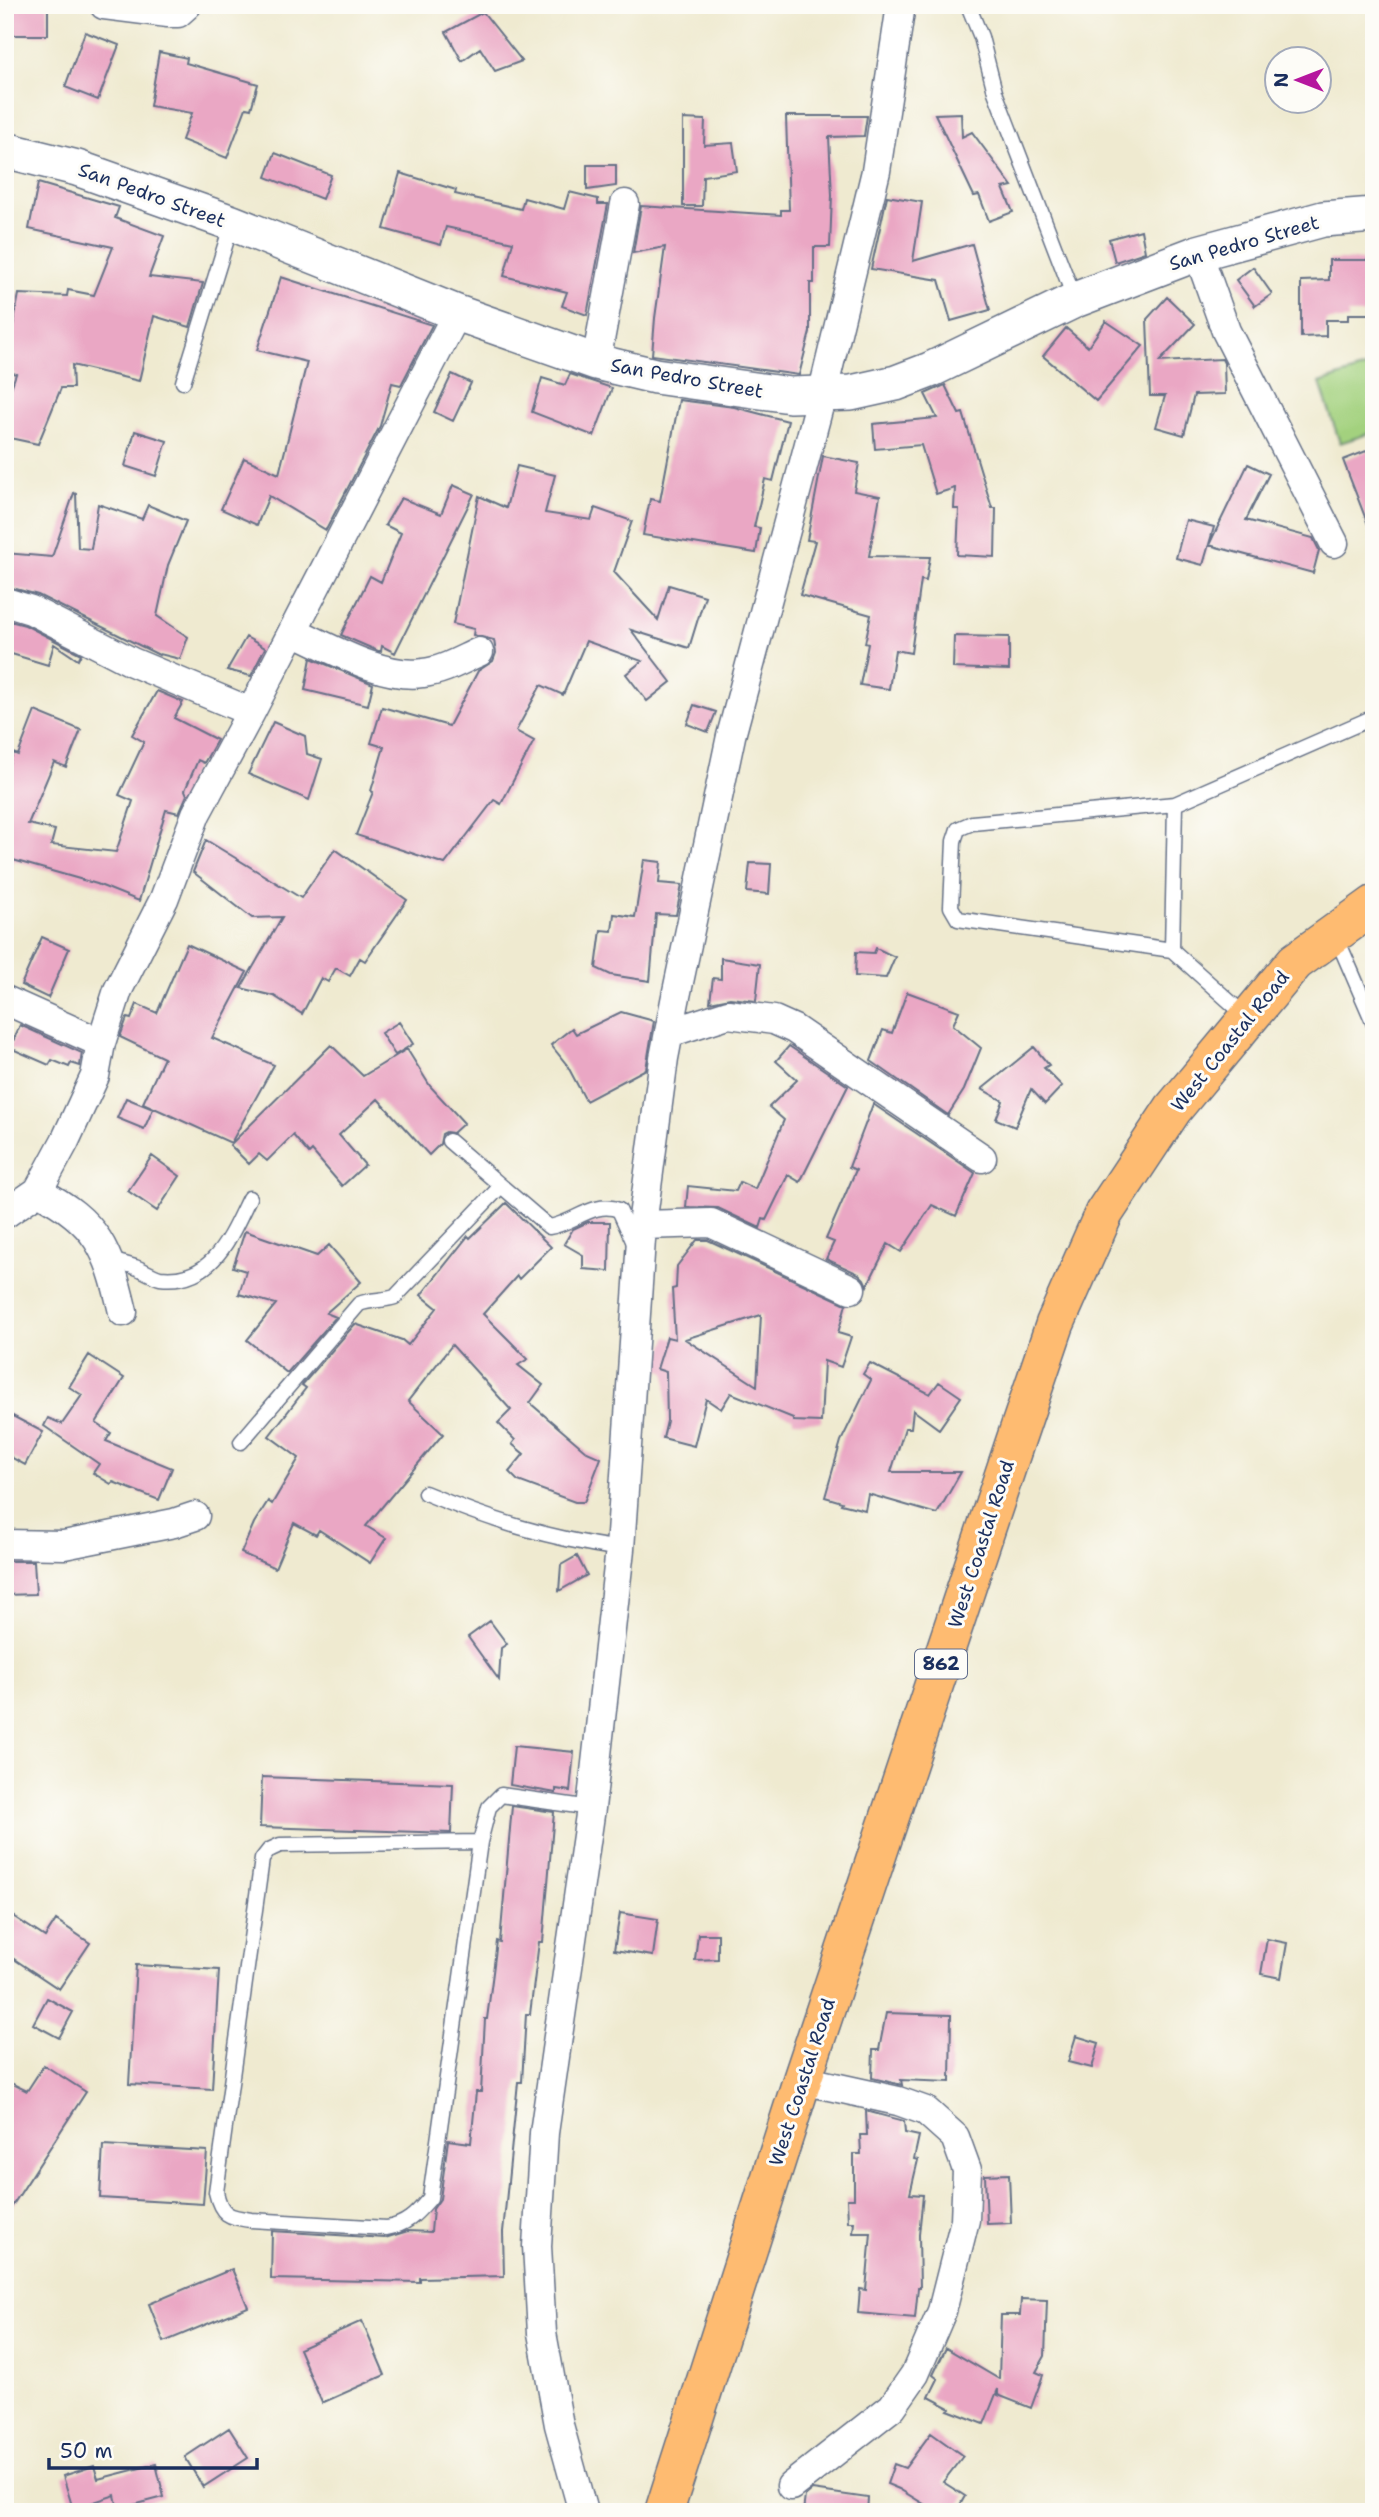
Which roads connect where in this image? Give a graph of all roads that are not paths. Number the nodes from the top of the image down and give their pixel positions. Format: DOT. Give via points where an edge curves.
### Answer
graph roads {
  1 [pos="104,5"];
  2 [pos="187,5"];
  3 [pos="901,5"];
  4 [pos="968,5"];
  5 [pos="5,150"];
  6 [pos="625,204"];
  7 [pos="1373,210"];
  8 [pos="232,223"];
  9 [pos="1198,253"];
  10 [pos="1075,300"];
  11 [pos="457,313"];
  12 [pos="596,362"];
  13 [pos="183,382"];
  14 [pos="822,395"];
  15 [pos="1334,543"];
  16 [pos="5,602"];
  17 [pos="292,631"];
  18 [pos="479,652"];
  19 [pos="251,712"];
  20 [pos="1374,717"];
  21 [pos="1175,804"];
  22 [pos="1374,905"];
  23 [pos="1335,933"];
  24 [pos="1172,950"];
  25 [pos="5,1000"];
  26 [pos="1249,1019"];
  27 [pos="1374,1024"];
  28 [pos="669,1033"];
  29 [pos="101,1044"];
  30 [pos="449,1141"];
  31 [pos="982,1158"];
  32 [pos="502,1186"];
  33 [pos="38,1191"];
  34 [pos="249,1198"];
  35 [pos="5,1214"];
  36 [pos="640,1239"];
  37 [pos="109,1260"];
  38 [pos="851,1289"];
  39 [pos="123,1312"];
  40 [pos="241,1443"];
  41 [pos="425,1493"];
  42 [pos="195,1516"];
  43 [pos="5,1544"];
  44 [pos="621,1549"];
  45 [pos="591,1808"];
  46 [pos="480,1842"];
  47 [pos="802,2080"];
  48 [pos="791,2486"];
  49 [pos="583,2512"];
  50 [pos="664,2512"];
  1 -- 2 [label="street" via="168,13 178,13"];
  3 -- 14 [label="street" via="876,171"];
  4 -- 10 [label="lane" via="995,92"];
  5 -- 8 [label="street, San Pedro Street" via="77,168"];
  6 -- 12 [label="street"];
  7 -- 9 [label="street, San Pedro Street"];
  8 -- 11 [label="street, San Pedro Street"];
  8 -- 13 [label="lane"];
  9 -- 10 [label="street, San Pedro Street"];
  9 -- 15 [label="street" via="1226,331"];
  10 -- 14 [label="street, San Pedro Street" via="930,370 870,390"];
  11 -- 12 [label="street, San Pedro Street"];
  11 -- 17 [label="street"];
  12 -- 14 [label="street, San Pedro Street" via="713,386"];
  14 -- 28 [label="street" via="731,736"];
  16 -- 19 [label="street"];
  17 -- 18 [label="street" via="377,668 404,673 443,669"];
  17 -- 19 [label="street"];
  19 -- 29 [label="street" via="196,814 164,899 118,990"];
  20 -- 21 [label="lane"];
  21 -- 24 [label="lane"];
  21 -- 24 [label="lane" via="971,823 958,828 951,907 958,919 971,923"];
  22 -- 23 [label="main road, West Coastal Road / 862"];
  23 -- 26 [label="main road, West Coastal Road / 862" via="1295,962"];
  23 -- 27 [label="lane"];
  24 -- 26 [label="lane"];
  25 -- 29 [label="street"];
  26 -- 47 [label="main road, West Coastal Road / 862" via="1173,1109 1104,1213 1055,1324"];
  28 -- 31 [label="street" via="728,1014 774,1020 794,1029"];
  28 -- 36 [label="street"];
  29 -- 33 [label="street" via="95,1076"];
  30 -- 32 [label="lane"];
  32 -- 36 [label="lane" via="549,1227 609,1206 619,1210"];
  32 -- 40 [label="lane" via="395,1297 359,1304"];
  33 -- 35 [label="street"];
  33 -- 37 [label="street" via="88,1224"];
  34 -- 37 [label="lane" via="219,1253 189,1276 159,1278"];
  36 -- 38 [label="street" via="711,1223"];
  36 -- 44 [label="street"];
  37 -- 39 [label="street"];
  41 -- 44 [label="lane" via="540,1534"];
  42 -- 43 [label="street" via="64,1545"];
  44 -- 45 [label="street"];
  45 -- 46 [label="lane" via="501,1795 489,1807"];
  45 -- 49 [label="street" via="544,2133 537,2246 542,2333 559,2425"];
  46 -- 46 [label="lane" via="429,2198 411,2219 386,2228 229,2217 219,2206 216,2192 262,1858 280,1845"];
  47 -- 48 [label="street" via="926,2111 955,2137 967,2170 965,2220 946,2298 915,2374 892,2407"];
  47 -- 50 [label="main road, West Coastal Road / 862"];
}
